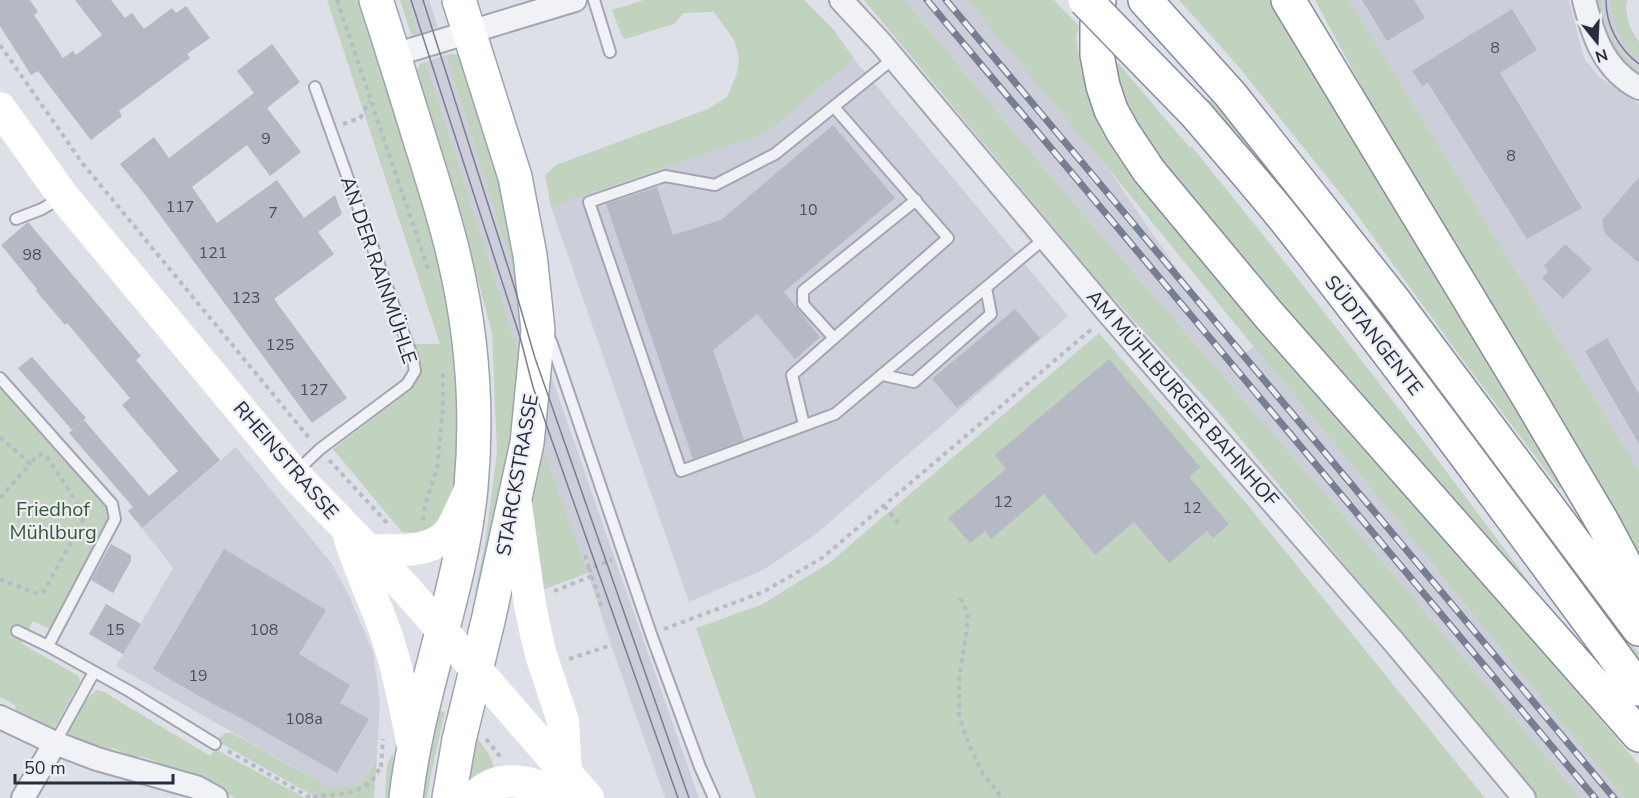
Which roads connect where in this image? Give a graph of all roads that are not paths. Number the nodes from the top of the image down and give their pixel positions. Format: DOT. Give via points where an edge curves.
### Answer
graph roads {
  1 [pos="376,0"];
  2 [pos="459,0"];
  3 [pos="574,0"];
  4 [pos="594,0"];
  5 [pos="841,0"];
  6 [pos="1085,0"];
  7 [pos="1099,0"];
  8 [pos="1145,0"];
  9 [pos="1288,0"];
  10 [pos="1584,0"];
  11 [pos="470,32"];
  12 [pos="610,52"];
  13 [pos="394,55"];
  14 [pos="894,58"];
  15 [pos="315,87"];
  16 [pos="1639,88"];
  17 [pos="834,106"];
  18 [pos="0,108"];
  19 [pos="63,196"];
  20 [pos="916,200"];
  21 [pos="16,219"];
  22 [pos="1045,238"];
  23 [pos="986,288"];
  24 [pos="538,330"];
  25 [pos="834,338"];
  26 [pos="883,375"];
  27 [pos="0,378"];
  28 [pos="804,425"];
  29 [pos="294,474"];
  30 [pos="471,489"];
  31 [pos="515,501"];
  32 [pos="358,540"];
  33 [pos="1639,591"];
  34 [pos="1639,629"];
  35 [pos="17,631"];
  36 [pos="442,631"];
  37 [pos="48,646"];
  38 [pos="476,670"];
  39 [pos="94,672"];
  40 [pos="1639,689"];
  41 [pos="0,717"];
  42 [pos="1639,735"];
  43 [pos="55,743"];
  44 [pos="215,744"];
  45 [pos="413,747"];
  46 [pos="571,785"];
  47 [pos="23,798"];
  48 [pos="216,798"];
  49 [pos="406,798"];
  50 [pos="449,798"];
  51 [pos="474,798"];
  52 [pos="588,798"];
  53 [pos="714,798"];
  54 [pos="1524,798"];
  1 -- 13 [label="main road"];
  2 -- 11 [label="main road, STARCKSTRASSE"];
  3 -- 11 [label="street"];
  4 -- 12 [label="lane"];
  5 -- 14 [label="street, AM MÜHLBURGER BAHNHOF"];
  6 -- 40 [label="main road, SÜDTANGENTE, bridge" via="1196,114 1282,216 1484,477"];
  7 -- 42 [label="main road" via="1097,55 1103,86 1111,110 1149,171 1275,323"];
  8 -- 34 [label="main road, SÜDTANGENTE" via="1230,94 1395,302"];
  9 -- 33 [label="main road" via="1558,446"];
  10 -- 16 [label="street" via="1599,48 1611,67"];
  11 -- 13 [label="street"];
  11 -- 24 [label="main road, STARCKSTRASSE" via="515,177 530,255"];
  13 -- 30 [label="main road" via="443,214 463,300 472,368"];
  14 -- 17 [label="lane"];
  14 -- 22 [label="street, AM MÜHLBURGER BAHNHOF"];
  15 -- 29 [label="lane, AN DER RAINMÜHLE" via="415,371 407,384 320,449"];
  17 -- 20 [label="lane"];
  17 -- 28 [label="lane" via="775,154 715,185 665,176 589,202 681,471"];
  18 -- 19 [label="street, RHEINSTRASSE"];
  19 -- 21 [label="lane"];
  19 -- 29 [label="street, RHEINSTRASSE"];
  20 -- 25 [label="lane" via="948,238"];
  20 -- 25 [label="lane" via="803,291 803,304"];
  22 -- 23 [label="lane"];
  22 -- 54 [label="street, AM MÜHLBURGER BAHNHOF"];
  23 -- 26 [label="lane"];
  23 -- 26 [label="lane" via="991,314 914,382"];
  24 -- 31 [label="main road, STARCKSTRASSE" via="527,443"];
  24 -- 53 [label="lane" via="551,341 651,634"];
  25 -- 28 [label="lane" via="792,375"];
  26 -- 28 [label="lane" via="836,414"];
  27 -- 37 [label="lane" via="112,504 115,519"];
  29 -- 32 [label="street, RHEINSTRASSE"];
  30 -- 32 [label="street" via="451,530 427,547 414,549"];
  30 -- 36 [label="main road"];
  31 -- 38 [label="main road, STARCKSTRASSE"];
  31 -- 46 [label="street" via="534,625 563,721"];
  32 -- 36 [label="street, RHEINSTRASSE"];
  32 -- 45 [label="street" via="356,558 390,645"];
  35 -- 37 [label="lane"];
  36 -- 38 [label="street, RHEINSTRASSE"];
  36 -- 45 [label="main road"];
  37 -- 39 [label="lane"];
  38 -- 46 [label="street, RHEINSTRASSE"];
  38 -- 50 [label="main road, STARCKSTRASSE"];
  39 -- 43 [label="lane"];
  39 -- 44 [label="lane"];
  41 -- 43 [label="street"];
  43 -- 47 [label="street"];
  43 -- 48 [label="street" via="196,787"];
  45 -- 49 [label="main road"];
  46 -- 51 [label="street" via="504,780 491,784"];
  46 -- 52 [label="street, RHEINSTRASSE"];
}
